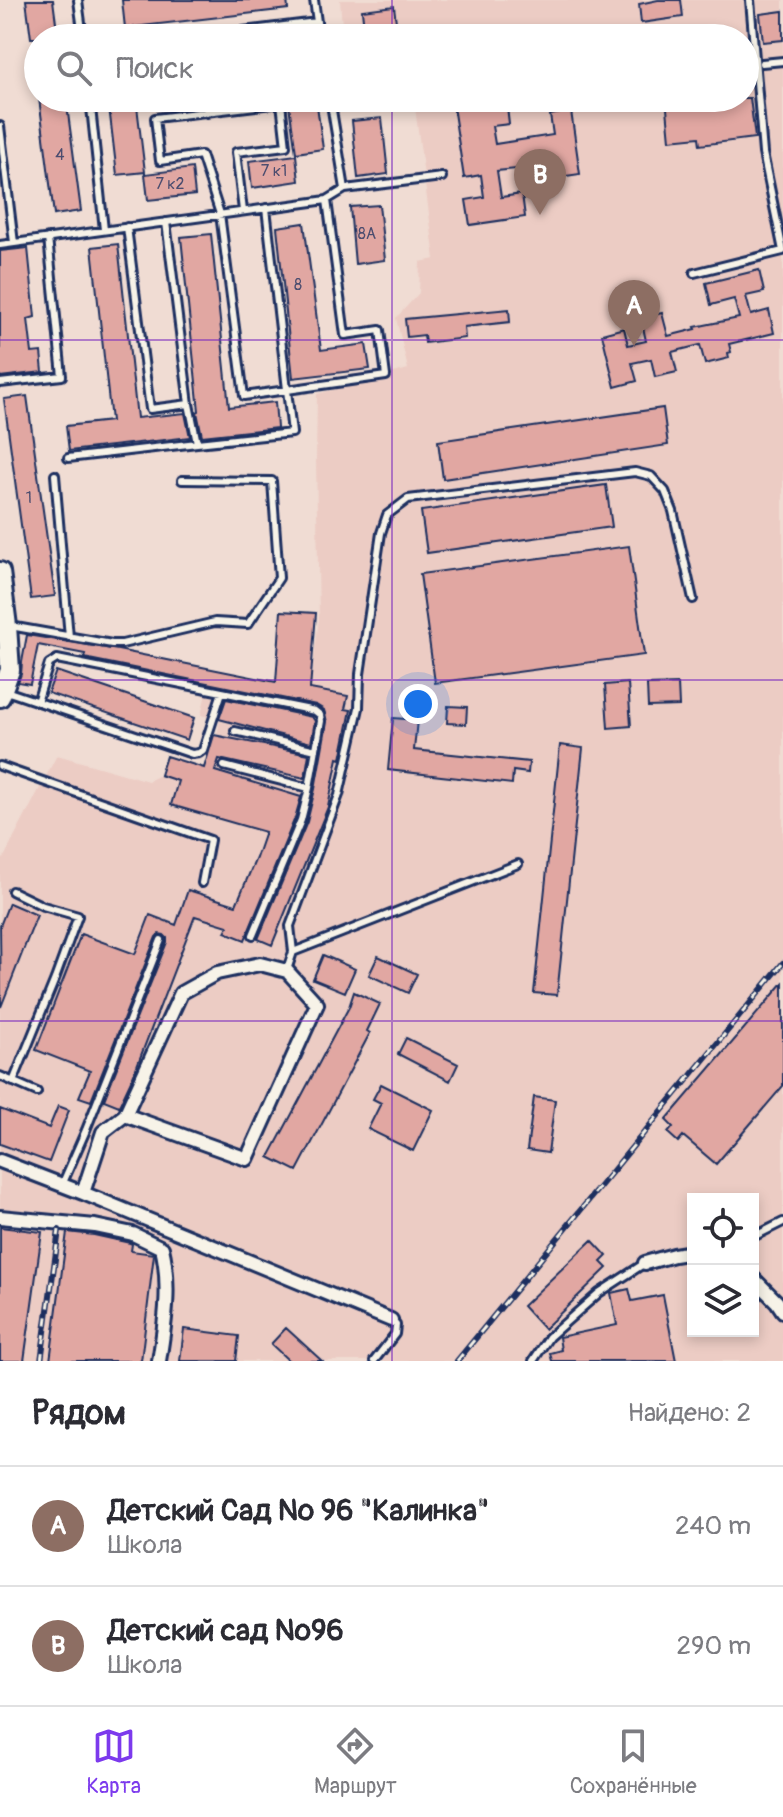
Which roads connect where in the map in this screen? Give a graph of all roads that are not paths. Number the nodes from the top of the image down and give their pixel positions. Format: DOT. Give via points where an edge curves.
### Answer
graph roads {
  1 [pos="78,0"];
  2 [pos="314,0"];
  3 [pos="750,0"];
  4 [pos="317,22"];
  5 [pos="81,24"];
  6 [pos="301,24"];
  7 [pos="752,24"];
  8 [pos="783,61"];
  9 [pos="762,63"];
  10 [pos="759,106"];
  11 [pos="91,112"];
  12 [pos="214,112"];
  13 [pos="282,112"];
  14 [pos="332,112"];
  15 [pos="207,113"];
  16 [pos="0,126"];
  17 [pos="442,177"];
  18 [pos="345,189"];
  19 [pos="327,200"];
  20 [pos="266,208"];
  21 [pos="243,211"];
  22 [pos="220,214"];
  23 [pos="166,222"];
  24 [pos="127,227"];
  25 [pos="104,230"];
  26 [pos="48,238"];
  27 [pos="14,243"];
  28 [pos="0,245"];
  29 [pos="694,273"];
  30 [pos="0,383"];
  31 [pos="287,390"];
  32 [pos="189,404"];
  33 [pos="197,443"];
  34 [pos="68,458"];
  35 [pos="55,475"];
  36 [pos="182,480"];
  37 [pos="0,572"];
  38 [pos="693,599"];
  39 [pos="4,625"];
  40 [pos="69,637"];
  41 [pos="222,692"];
  42 [pos="1,693"];
  43 [pos="37,702"];
  44 [pos="235,731"];
  45 [pos="316,750"];
  46 [pos="0,766"];
  47 [pos="224,766"];
  48 [pos="309,788"];
  49 [pos="518,864"];
  50 [pos="202,883"];
  51 [pos="12,891"];
  52 [pos="253,935"];
  53 [pos="161,940"];
  54 [pos="293,952"];
  55 [pos="287,971"];
  56 [pos="0,1076"];
  57 [pos="13,1082"];
  58 [pos="37,1092"];
  59 [pos="125,1115"];
  60 [pos="0,1161"];
  61 [pos="62,1185"];
  62 [pos="83,1193"];
  63 [pos="0,1217"];
  64 [pos="783,1222"];
  65 [pos="759,1234"];
  66 [pos="687,1253"];
  67 [pos="645,1263"];
  68 [pos="759,1284"];
  69 [pos="783,1311"];
  70 [pos="391,1320"];
  71 [pos="159,1361"];
  72 [pos="374,1361"];
  73 [pos="533,1361"];
  1 -- 5 [label="lane"];
  2 -- 4 [label="lane"];
  3 -- 7 [label="lane"];
  4 -- 6 [label="lane"];
  8 -- 9 [label="lane"];
  10 -- 29 [label="lane" via="783,251"];
  11 -- 25 [label="lane"];
  12 -- 15 [label="lane"];
  13 -- 21 [label="lane" via="286,146 236,152"];
  14 -- 18 [label="lane"];
  15 -- 22 [label="lane" via="155,118 160,161 201,155"];
  16 -- 27 [label="lane"];
  17 -- 18 [label="lane"];
  18 -- 19 [label="lane"];
  19 -- 20 [label="lane"];
  19 -- 31 [label="lane" via="345,335 380,330 386,376"];
  20 -- 21 [label="lane"];
  20 -- 31 [label="lane"];
  21 -- 22 [label="lane"];
  22 -- 23 [label="lane"];
  22 -- 31 [label="lane" via="244,396"];
  23 -- 24 [label="lane"];
  23 -- 32 [label="lane"];
  24 -- 25 [label="lane"];
  24 -- 32 [label="lane" via="150,409"];
  25 -- 26 [label="lane"];
  26 -- 27 [label="lane"];
  26 -- 30 [label="lane" via="62,376"];
  27 -- 28 [label="lane"];
  31 -- 33 [label="lane" via="292,433"];
  32 -- 33 [label="lane"];
  33 -- 34 [label="lane"];
  35 -- 40 [label="lane"];
  36 -- 40 [label="lane" via="272,481 279,578 248,624 215,622 122,644"];
  37 -- 39 [label="street"];
  38 -- 54 [label="lane" via="673,511 651,476 635,472 408,499 387,515 362,659 359,708 339,795 290,926"];
  39 -- 40 [label="lane"];
  39 -- 42 [label="street" via="10,670"];
  41 -- 43 [label="lane" via="57,659 49,664"];
  41 -- 43 [label="lane" via="203,750 192,754"];
  41 -- 45 [label="lane" via="315,711 321,721"];
  42 -- 43 [label="lane"];
  44 -- 45 [label="lane"];
  45 -- 48 [label="lane"];
  46 -- 50 [label="lane" via="210,840"];
  47 -- 48 [label="lane"];
  48 -- 52 [label="lane"];
  49 -- 54 [label="lane"];
  51 -- 57 [label="lane" via="78,916"];
  53 -- 61 [label="lane"];
  54 -- 55 [label="lane"];
  55 -- 59 [label="street" via="260,964 217,973 181,993"];
  55 -- 59 [label="street" via="317,1004 247,1159"];
  56 -- 57 [label="lane"];
  57 -- 58 [label="lane"];
  59 -- 62 [label="street" via="103,1132"];
  60 -- 61 [label="street"];
  61 -- 62 [label="street"];
  62 -- 70 [label="street"];
  63 -- 71 [label="street" via="95,1226 133,1234 162,1248 168,1271"];
  64 -- 65 [label="lane"];
  66 -- 67 [label="street"];
  67 -- 73 [label="lane" via="599,1293 549,1337"];
  68 -- 69 [label="street"];
  70 -- 72 [label="lane" via="395,1334"];
}
